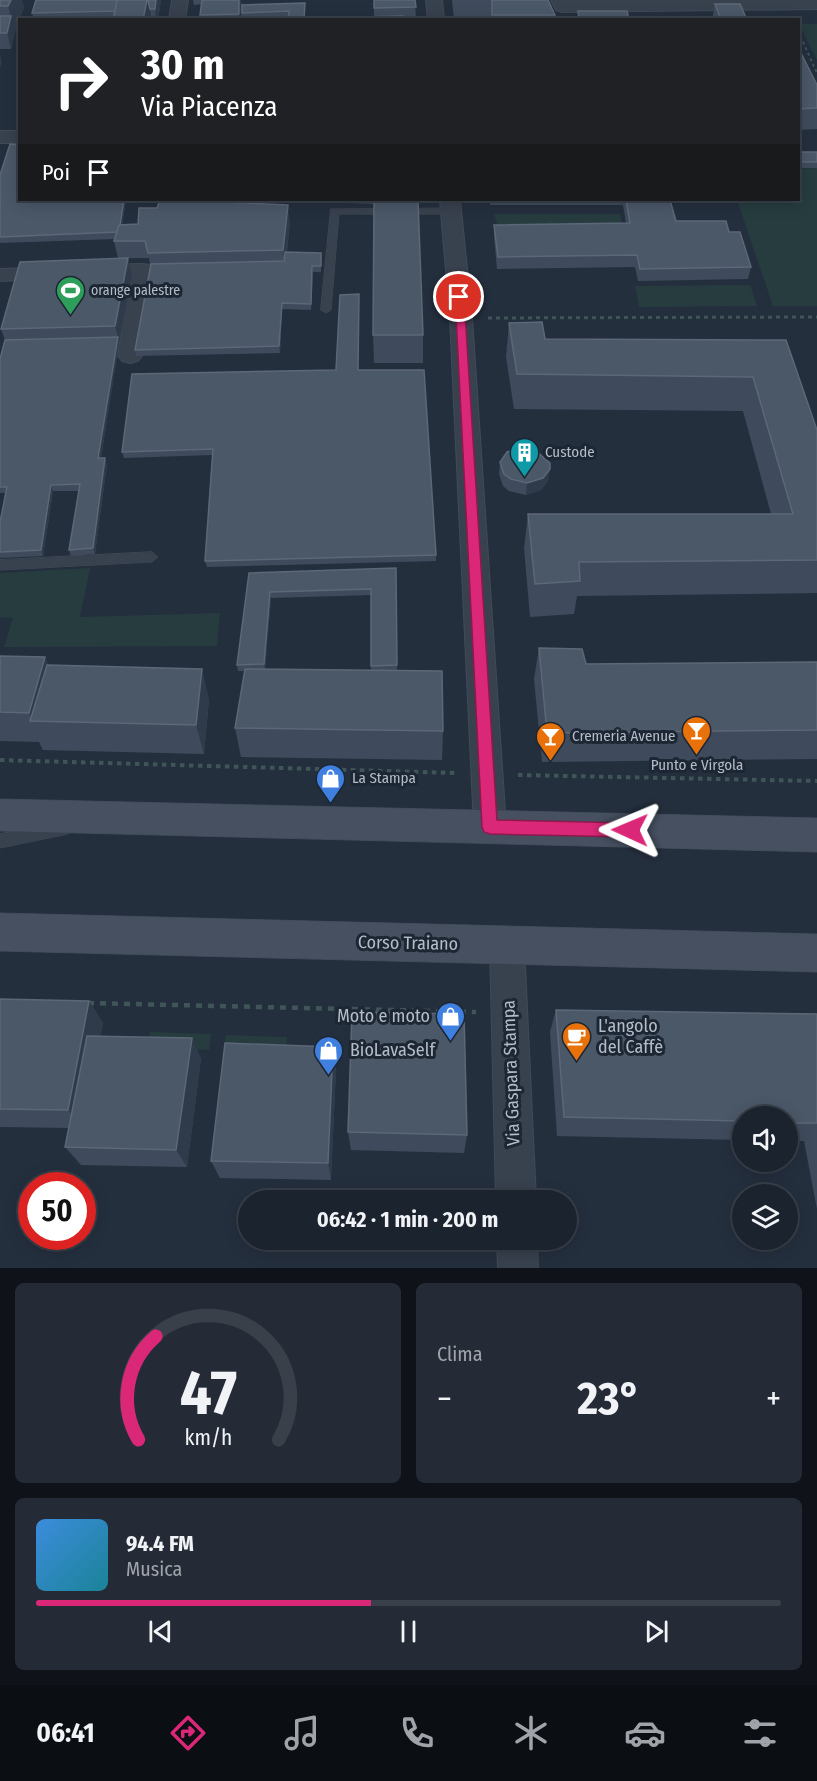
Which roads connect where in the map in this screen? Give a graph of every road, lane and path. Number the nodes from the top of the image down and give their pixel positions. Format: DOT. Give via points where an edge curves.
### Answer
graph roads {
  1 [pos="180,0"];
  2 [pos="434,0"];
  3 [pos="561,3"];
  4 [pos="658,3"];
  5 [pos="817,4"];
  6 [pos="177,18"];
  7 [pos="436,18"];
  8 [pos="800,36"];
  9 [pos="817,73"];
  10 [pos="0,137"];
  11 [pos="18,137"];
  12 [pos="450,205"];
  13 [pos="0,275"];
  14 [pos="326,310"];
  15 [pos="817,317"];
  16 [pos="461,318"];
  17 [pos="130,356"];
  18 [pos="152,557"];
  19 [pos="0,565"];
  20 [pos="0,760"];
  21 [pos="486,774"];
  22 [pos="817,781"];
  23 [pos="0,815"];
  24 [pos="116,818"];
  25 [pos="490,827"];
  26 [pos="817,834"];
  27 [pos="0,841"];
  28 [pos="0,932"];
  29 [pos="507,945"];
  30 [pos="817,953"];
  31 [pos="83,1003"];
  32 [pos="510,1012"];
  33 [pos="516,1190"];
  34 [pos="517,1250"];
  35 [pos="518,1268"];
  1 -- 6 [label="street"];
  2 -- 7 [label="street"];
  3 -- 4 [label="street"];
  4 -- 5 [label="street"];
  8 -- 9 [label="path"];
  10 -- 11 [label="street"];
  12 -- 14 [label="lane" via="334,211"];
  12 -- 16 [label="street"];
  13 -- 17 [label="street" via="142,270"];
  15 -- 16 [label="path"];
  16 -- 21 [label="street"];
  18 -- 19 [label="lane"];
  20 -- 21 [label="path"];
  21 -- 22 [label="path"];
  21 -- 25 [label="street"];
  23 -- 24 [label="main road"];
  24 -- 25 [label="main road"];
  24 -- 27 [label="lane"];
  25 -- 26 [label="main road"];
  28 -- 29 [label="main road, Corso Traiano"];
  29 -- 30 [label="main road, Corso Traiano"];
  29 -- 32 [label="street, Via Gaspara Stampa"];
  31 -- 32 [label="path"];
  32 -- 33 [label="street, Via Gaspara Stampa"];
  34 -- 35 [label="street"];
}
